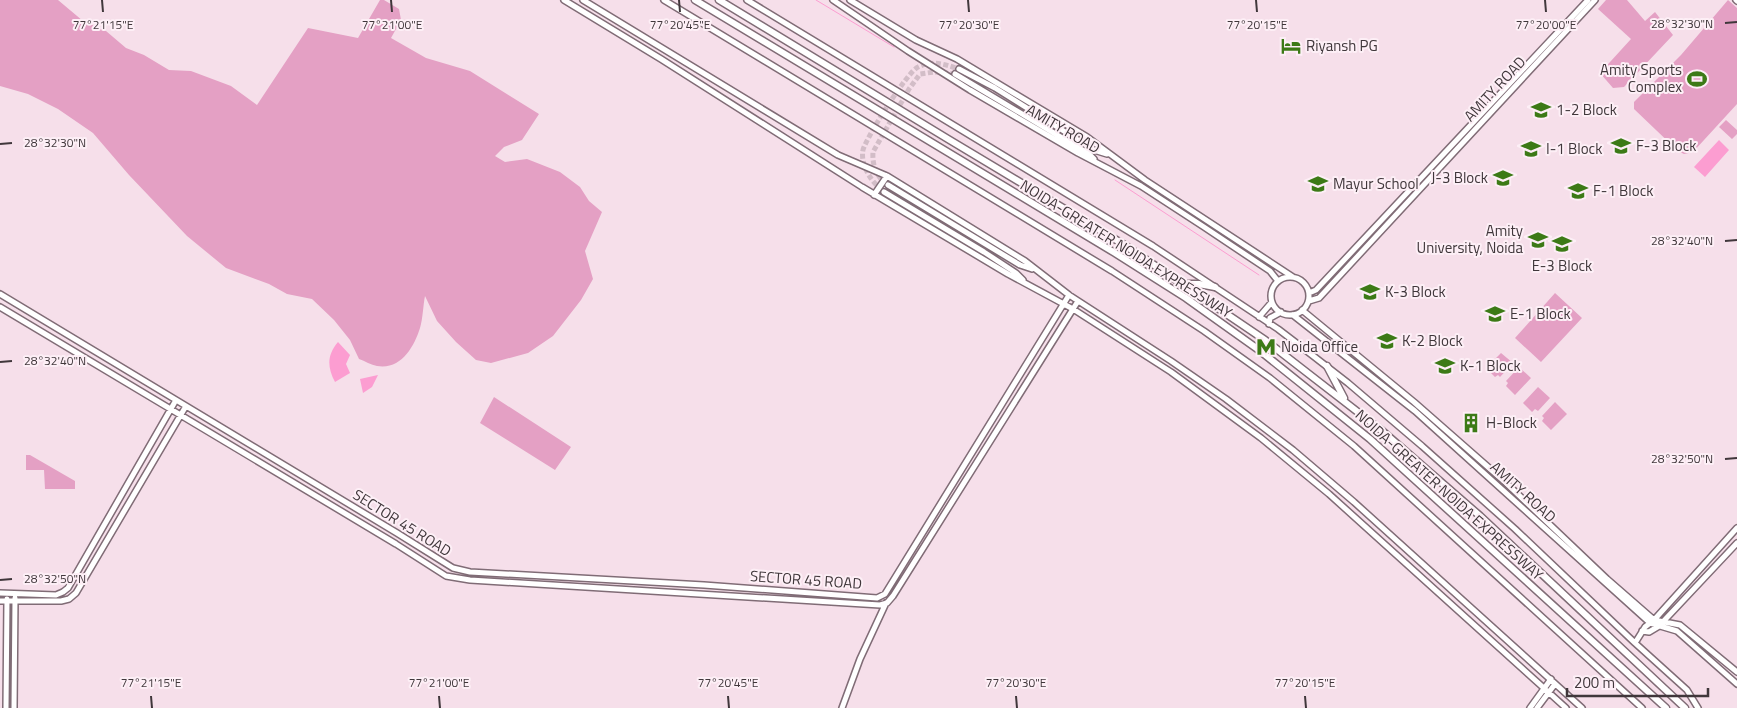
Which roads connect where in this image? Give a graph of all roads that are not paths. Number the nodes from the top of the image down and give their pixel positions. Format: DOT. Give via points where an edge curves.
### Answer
graph roads {
  1 [pos="564,0"];
  2 [pos="583,0"];
  3 [pos="664,0"];
  4 [pos="695,0"];
  5 [pos="719,0"];
  6 [pos="746,0"];
  7 [pos="833,0"];
  8 [pos="850,0"];
  9 [pos="1588,0"];
  10 [pos="1595,0"];
  11 [pos="1111,155"];
  12 [pos="1100,164"];
  13 [pos="887,176"];
  14 [pos="888,185"];
  15 [pos="884,192"];
  16 [pos="874,194"];
  17 [pos="1036,270"];
  18 [pos="1293,277"];
  19 [pos="1278,281"];
  20 [pos="1026,284"];
  21 [pos="1182,284"];
  22 [pos="1215,287"];
  23 [pos="1309,293"];
  24 [pos="0,294"];
  25 [pos="1069,295"];
  26 [pos="1078,301"];
  27 [pos="1308,301"];
  28 [pos="1272,302"];
  29 [pos="1064,304"];
  30 [pos="0,307"];
  31 [pos="1073,309"];
  32 [pos="1302,310"];
  33 [pos="1281,312"];
  34 [pos="1293,315"];
  35 [pos="1259,317"];
  36 [pos="1269,324"];
  37 [pos="1327,366"];
  38 [pos="176,400"];
  39 [pos="1345,401"];
  40 [pos="186,406"];
  41 [pos="171,409"];
  42 [pos="181,415"];
  43 [pos="1737,528"];
  44 [pos="1737,543"];
  45 [pos="0,593"];
  46 [pos="7,593"];
  47 [pos="15,593"];
  48 [pos="884,595"];
  49 [pos="0,601"];
  50 [pos="6,601"];
  51 [pos="15,601"];
  52 [pos="887,603"];
  53 [pos="1652,622"];
  54 [pos="1664,622"];
  55 [pos="1659,626"];
  56 [pos="1642,631"];
  57 [pos="1635,643"];
  58 [pos="1737,672"];
  59 [pos="1551,679"];
  60 [pos="1555,684"];
  61 [pos="1737,684"];
  62 [pos="1546,690"];
  63 [pos="6,708"];
  64 [pos="14,708"];
  65 [pos="842,708"];
  66 [pos="1530,708"];
  67 [pos="1537,708"];
  68 [pos="1566,708"];
  69 [pos="1582,708"];
  70 [pos="1642,708"];
  71 [pos="1666,708"];
  72 [pos="1685,708"];
  73 [pos="1698,708"];
  1 -- 16 [label="street"];
  2 -- 13 [label="street" via="838,155"];
  3 -- 70 [label="street" via="1112,271 1270,378 1354,446"];
  4 -- 71 [label="highway, NOIDA-GREATER NOIDA EXPRESSWAY" via="1123,258 1258,350 1370,439"];
  5 -- 21 [label="highway, NOIDA-GREATER NOIDA EXPRESSWAY" via="1123,244"];
  6 -- 22 [label="street" via="1095,210"];
  7 -- 12 [label="street, AMITY ROAD" via="962,85"];
  8 -- 11 [label="street, AMITY ROAD" via="1016,94"];
  9 -- 23 [label="street, AMITY ROAD" via="1316,290"];
  10 -- 27 [label="street, AMITY ROAD" via="1319,298"];
  11 -- 12 [label="street" via="1094,150 995,88 957,71"];
  11 -- 18 [label="street, AMITY ROAD"];
  12 -- 19 [label="street, AMITY ROAD" via="1204,226 1270,271"];
  13 -- 16 [label="street"];
  13 -- 17 [label="street"];
  14 -- 17 [label="street" via="1020,265"];
  15 -- 20 [label="street" via="1016,273"];
  16 -- 20 [label="street"];
  17 -- 25 [label="street"];
  18 -- 19 [label="street"];
  18 -- 23 [label="street" via="1301,281"];
  19 -- 28 [label="street" via="1271,292"];
  20 -- 29 [label="street"];
  21 -- 22 [label="highway"];
  21 -- 39 [label="highway, NOIDA-GREATER NOIDA EXPRESSWAY" via="1265,340"];
  22 -- 35 [label="street"];
  23 -- 27 [label="street"];
  24 -- 38 [label="street, SECTOR 45 ROAD"];
  25 -- 26 [label="street"];
  25 -- 29 [label="street"];
  26 -- 31 [label="street"];
  26 -- 59 [label="street" via="1172,361 1293,450"];
  27 -- 32 [label="street"];
  28 -- 33 [label="street"];
  28 -- 35 [label="street"];
  29 -- 31 [label="street"];
  29 -- 48 [label="street"];
  30 -- 41 [label="street, SECTOR 45 ROAD"];
  31 -- 52 [label="street"];
  31 -- 62 [label="street" via="1171,372 1275,450 1329,494"];
  32 -- 34 [label="street"];
  32 -- 53 [label="street, AMITY ROAD" via="1476,456"];
  33 -- 34 [label="street"];
  33 -- 36 [label="street" via="1270,318"];
  34 -- 53 [label="street, AMITY ROAD" via="1415,411"];
  35 -- 36 [label="street"];
  36 -- 37 [label="street"];
  37 -- 39 [label="highway"];
  37 -- 57 [label="street" via="1515,529"];
  38 -- 40 [label="street, SECTOR 45 ROAD"];
  38 -- 41 [label="street"];
  39 -- 72 [label="highway, NOIDA-GREATER NOIDA EXPRESSWAY" via="1480,516"];
  40 -- 42 [label="street"];
  40 -- 48 [label="street, SECTOR 45 ROAD" via="453,568 470,572 877,598"];
  41 -- 42 [label="street, SECTOR 45 ROAD"];
  41 -- 47 [label="street" via="68,588 56,595"];
  42 -- 51 [label="street" via="76,593 61,602"];
  42 -- 52 [label="street, SECTOR 45 ROAD" via="453,578 876,605"];
  43 -- 53 [label="street"];
  44 -- 54 [label="street"];
  45 -- 46 [label="street"];
  46 -- 47 [label="street"];
  46 -- 50 [label="street"];
  47 -- 51 [label="street"];
  48 -- 52 [label="street"];
  49 -- 50 [label="street"];
  50 -- 51 [label="street"];
  50 -- 63 [label="street"];
  51 -- 64 [label="street"];
  52 -- 65 [label="street" via="860,659"];
  53 -- 54 [label="street, AMITY ROAD"];
  53 -- 55 [label="street, AMITY ROAD"];
  53 -- 56 [label="street"];
  54 -- 55 [label="street"];
  54 -- 58 [label="street, AMITY ROAD" via="1680,625"];
  55 -- 56 [label="street" via="1649,632"];
  55 -- 61 [label="street, AMITY ROAD" via="1677,632"];
  56 -- 57 [label="street"];
  57 -- 73 [label="street" via="1687,690"];
  59 -- 60 [label="street"];
  59 -- 62 [label="street"];
  60 -- 62 [label="street"];
  60 -- 69 [label="street"];
  62 -- 66 [label="street"];
  62 -- 67 [label="street"];
  62 -- 68 [label="street"];
}
